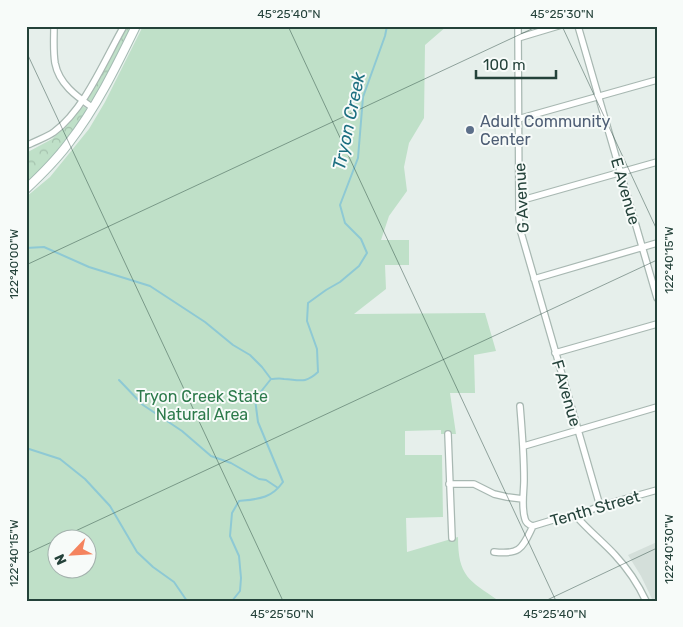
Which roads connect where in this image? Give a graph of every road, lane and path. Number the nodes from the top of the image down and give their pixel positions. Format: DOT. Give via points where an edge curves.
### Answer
graph roads {
  1 [pos="54,26"];
  2 [pos="124,26"];
  3 [pos="136,26"];
  4 [pos="518,26"];
  5 [pos="558,26"];
  6 [pos="578,26"];
  7 [pos="518,38"];
  8 [pos="657,80"];
  9 [pos="598,97"];
  10 [pos="82,100"];
  11 [pos="93,108"];
  12 [pos="518,119"];
  13 [pos="26,145"];
  14 [pos="657,162"];
  15 [pos="620,172"];
  16 [pos="26,189"];
  17 [pos="519,201"];
  18 [pos="657,243"];
  19 [pos="642,248"];
  20 [pos="534,279"];
  21 [pos="657,298"];
  22 [pos="657,324"];
  23 [pos="555,353"];
  24 [pos="520,406"];
  25 [pos="657,407"];
  26 [pos="578,430"];
  27 [pos="448,434"];
  28 [pos="524,446"];
  29 [pos="449,484"];
  30 [pos="657,490"];
  31 [pos="523,499"];
  32 [pos="600,506"];
  33 [pos="576,516"];
  34 [pos="533,526"];
  35 [pos="452,538"];
  36 [pos="494,552"];
  37 [pos="646,601"];
  1 -- 10 [label="street" via="57,70 68,88"];
  2 -- 10 [label="street"];
  3 -- 11 [label="main road"];
  4 -- 7 [label="street, G Avenue"];
  5 -- 7 [label="street"];
  6 -- 9 [label="street, E Avenue"];
  7 -- 12 [label="street, G Avenue"];
  8 -- 9 [label="street"];
  9 -- 12 [label="street"];
  9 -- 15 [label="street, E Avenue"];
  10 -- 11 [label="street"];
  10 -- 13 [label="street" via="54,132"];
  11 -- 16 [label="main road" via="64,150"];
  12 -- 17 [label="street, G Avenue"];
  14 -- 15 [label="street"];
  15 -- 17 [label="street"];
  15 -- 19 [label="street, E Avenue"];
  17 -- 20 [label="street, G Avenue" via="520,229"];
  18 -- 19 [label="street"];
  19 -- 20 [label="street"];
  19 -- 21 [label="street, E Avenue"];
  20 -- 23 [label="street, F Avenue"];
  22 -- 23 [label="street"];
  23 -- 26 [label="street, F Avenue"];
  24 -- 28 [label="street"];
  25 -- 26 [label="street"];
  26 -- 28 [label="street"];
  26 -- 32 [label="street, F Avenue"];
  27 -- 29 [label="street"];
  28 -- 31 [label="street"];
  29 -- 31 [label="street" via="474,484 494,494"];
  29 -- 35 [label="street"];
  30 -- 32 [label="street, Tenth Street"];
  31 -- 34 [label="street" via="525,520"];
  32 -- 33 [label="street, Tenth Street"];
  33 -- 34 [label="street, Tenth Street"];
  33 -- 37 [label="street" via="615,555"];
  34 -- 36 [label="street" via="520,548 508,553"];
}
